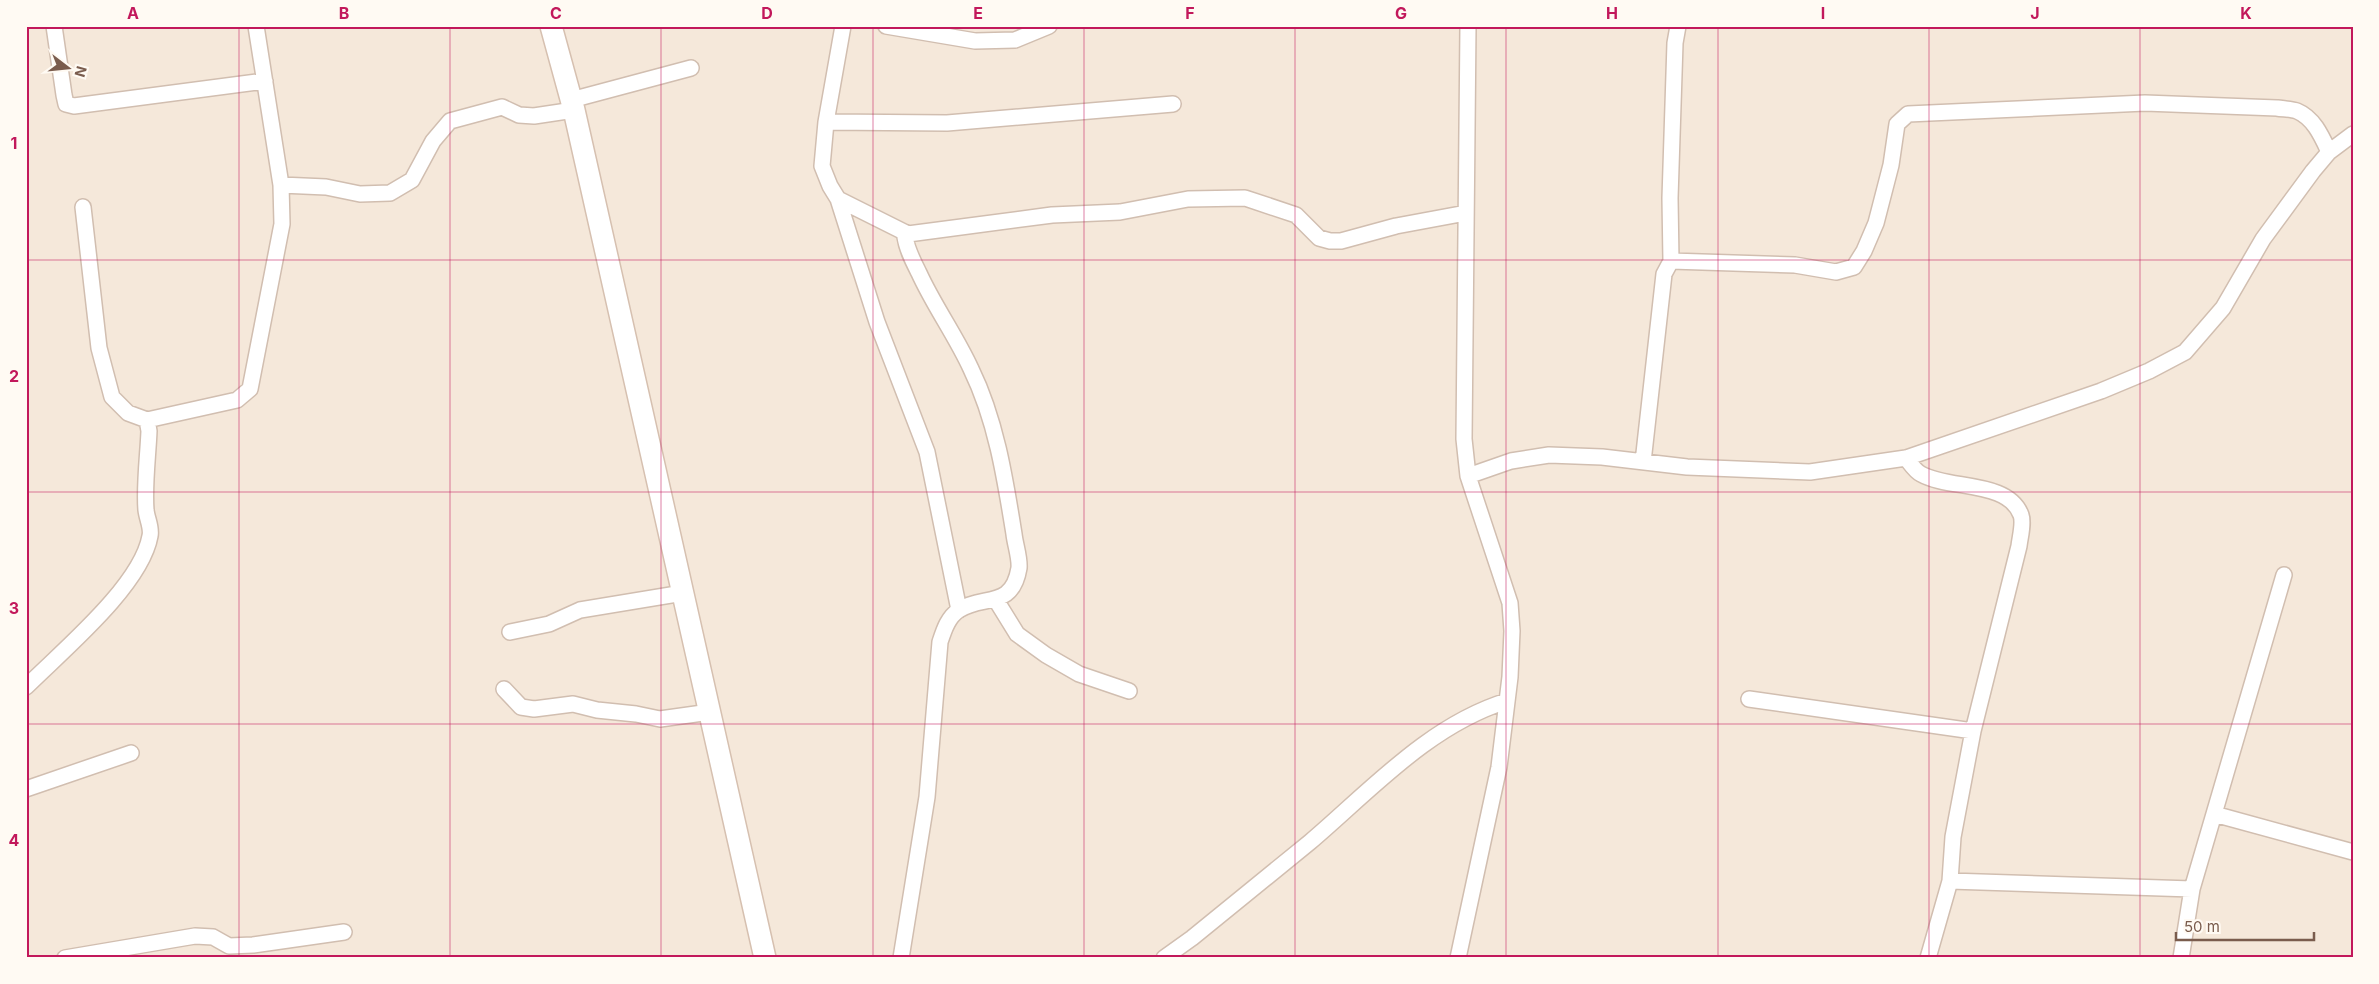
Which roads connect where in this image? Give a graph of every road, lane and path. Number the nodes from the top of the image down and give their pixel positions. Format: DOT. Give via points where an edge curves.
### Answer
graph roads {
  1 [pos="54,26"];
  2 [pos="256,26"];
  3 [pos="551,26"];
  4 [pos="844,26"];
  5 [pos="886,26"];
  6 [pos="1049,26"];
  7 [pos="1468,26"];
  8 [pos="1678,26"];
  9 [pos="691,68"];
  10 [pos="265,81"];
  11 [pos="1173,104"];
  12 [pos="573,105"];
  13 [pos="826,122"];
  14 [pos="2353,134"];
  15 [pos="2329,152"];
  16 [pos="281,185"];
  17 [pos="838,200"];
  18 [pos="83,207"];
  19 [pos="1466,213"];
  20 [pos="908,234"];
  21 [pos="1671,261"];
  22 [pos="147,420"];
  23 [pos="1906,458"];
  24 [pos="1643,462"];
  25 [pos="1468,476"];
  26 [pos="2284,574"];
  27 [pos="683,593"];
  28 [pos="996,600"];
  29 [pos="959,610"];
  30 [pos="510,632"];
  31 [pos="26,687"];
  32 [pos="504,689"];
  33 [pos="1129,691"];
  34 [pos="1749,699"];
  35 [pos="1506,701"];
  36 [pos="710,712"];
  37 [pos="1973,731"];
  38 [pos="131,753"];
  39 [pos="26,789"];
  40 [pos="2214,814"];
  41 [pos="2353,852"];
  42 [pos="1950,881"];
  43 [pos="2192,889"];
  44 [pos="344,932"];
  45 [pos="65,958"];
  46 [pos="765,958"];
  47 [pos="901,958"];
  48 [pos="1164,958"];
  49 [pos="1458,958"];
  50 [pos="1928,958"];
  51 [pos="2181,958"];
  1 -- 10 [label="street" via="66,104 74,106"];
  2 -- 10 [label="street"];
  3 -- 12 [label="main road"];
  4 -- 13 [label="street"];
  5 -- 6 [label="street" via="975,41 1015,40"];
  7 -- 19 [label="street"];
  8 -- 21 [label="street" via="1674,43"];
  9 -- 12 [label="street"];
  10 -- 16 [label="street"];
  11 -- 13 [label="street" via="947,123"];
  12 -- 16 [label="street" via="534,116 519,115 502,107 450,121 434,141 412,180 390,193 360,194 326,187"];
  12 -- 27 [label="main road"];
  13 -- 17 [label="street" via="822,166"];
  14 -- 15 [label="street"];
  15 -- 21 [label="street" via="2318,128 2308,119 2297,111 2277,108 2145,103 1908,114 1897,124 1876,223 1854,268 1836,272 1795,265"];
  15 -- 23 [label="street" via="2263,240 2223,308 2184,352 2101,391"];
  16 -- 22 [label="street" via="282,224 250,389 237,400"];
  17 -- 20 [label="street"];
  17 -- 29 [label="street" via="877,322 927,452"];
  18 -- 22 [label="street" via="99,348 112,397 128,413"];
  19 -- 20 [label="street" via="1330,241 1319,238 1296,215 1245,198 1188,199 1120,212 1052,215"];
  19 -- 25 [label="street" via="1464,439"];
  20 -- 28 [label="street" via="905,237 908,251 971,369 996,438 1019,567 1010,590"];
  21 -- 24 [label="street" via="1664,274"];
  22 -- 31 [label="street" via="146,510 151,534 147,549 129,579 105,608"];
  23 -- 24 [label="street" via="1810,472"];
  23 -- 37 [label="street" via="1920,474 1989,490 2014,502 2022,517 2019,546"];
  24 -- 25 [label="street" via="1548,455 1511,461"];
  25 -- 35 [label="street" via="1510,604 1512,631"];
  26 -- 40 [label="street"];
  27 -- 30 [label="street" via="580,610 549,624"];
  27 -- 36 [label="main road"];
  28 -- 29 [label="street"];
  28 -- 33 [label="street" via="1017,634 1046,655 1079,674"];
  29 -- 47 [label="street" via="948,622 940,642 927,797"];
  32 -- 36 [label="street" via="521,707 534,709 574,704 660,719"];
  34 -- 37 [label="street"];
  35 -- 48 [label="street" via="1484,707 1413,753 1310,842"];
  35 -- 49 [label="street" via="1499,767"];
  36 -- 46 [label="main road"];
  37 -- 42 [label="street" via="1953,837"];
  38 -- 39 [label="street"];
  40 -- 41 [label="street"];
  40 -- 43 [label="street"];
  42 -- 43 [label="street"];
  42 -- 50 [label="street"];
  43 -- 51 [label="street"];
  44 -- 45 [label="street" via="229,946 213,937 195,936"];
}
